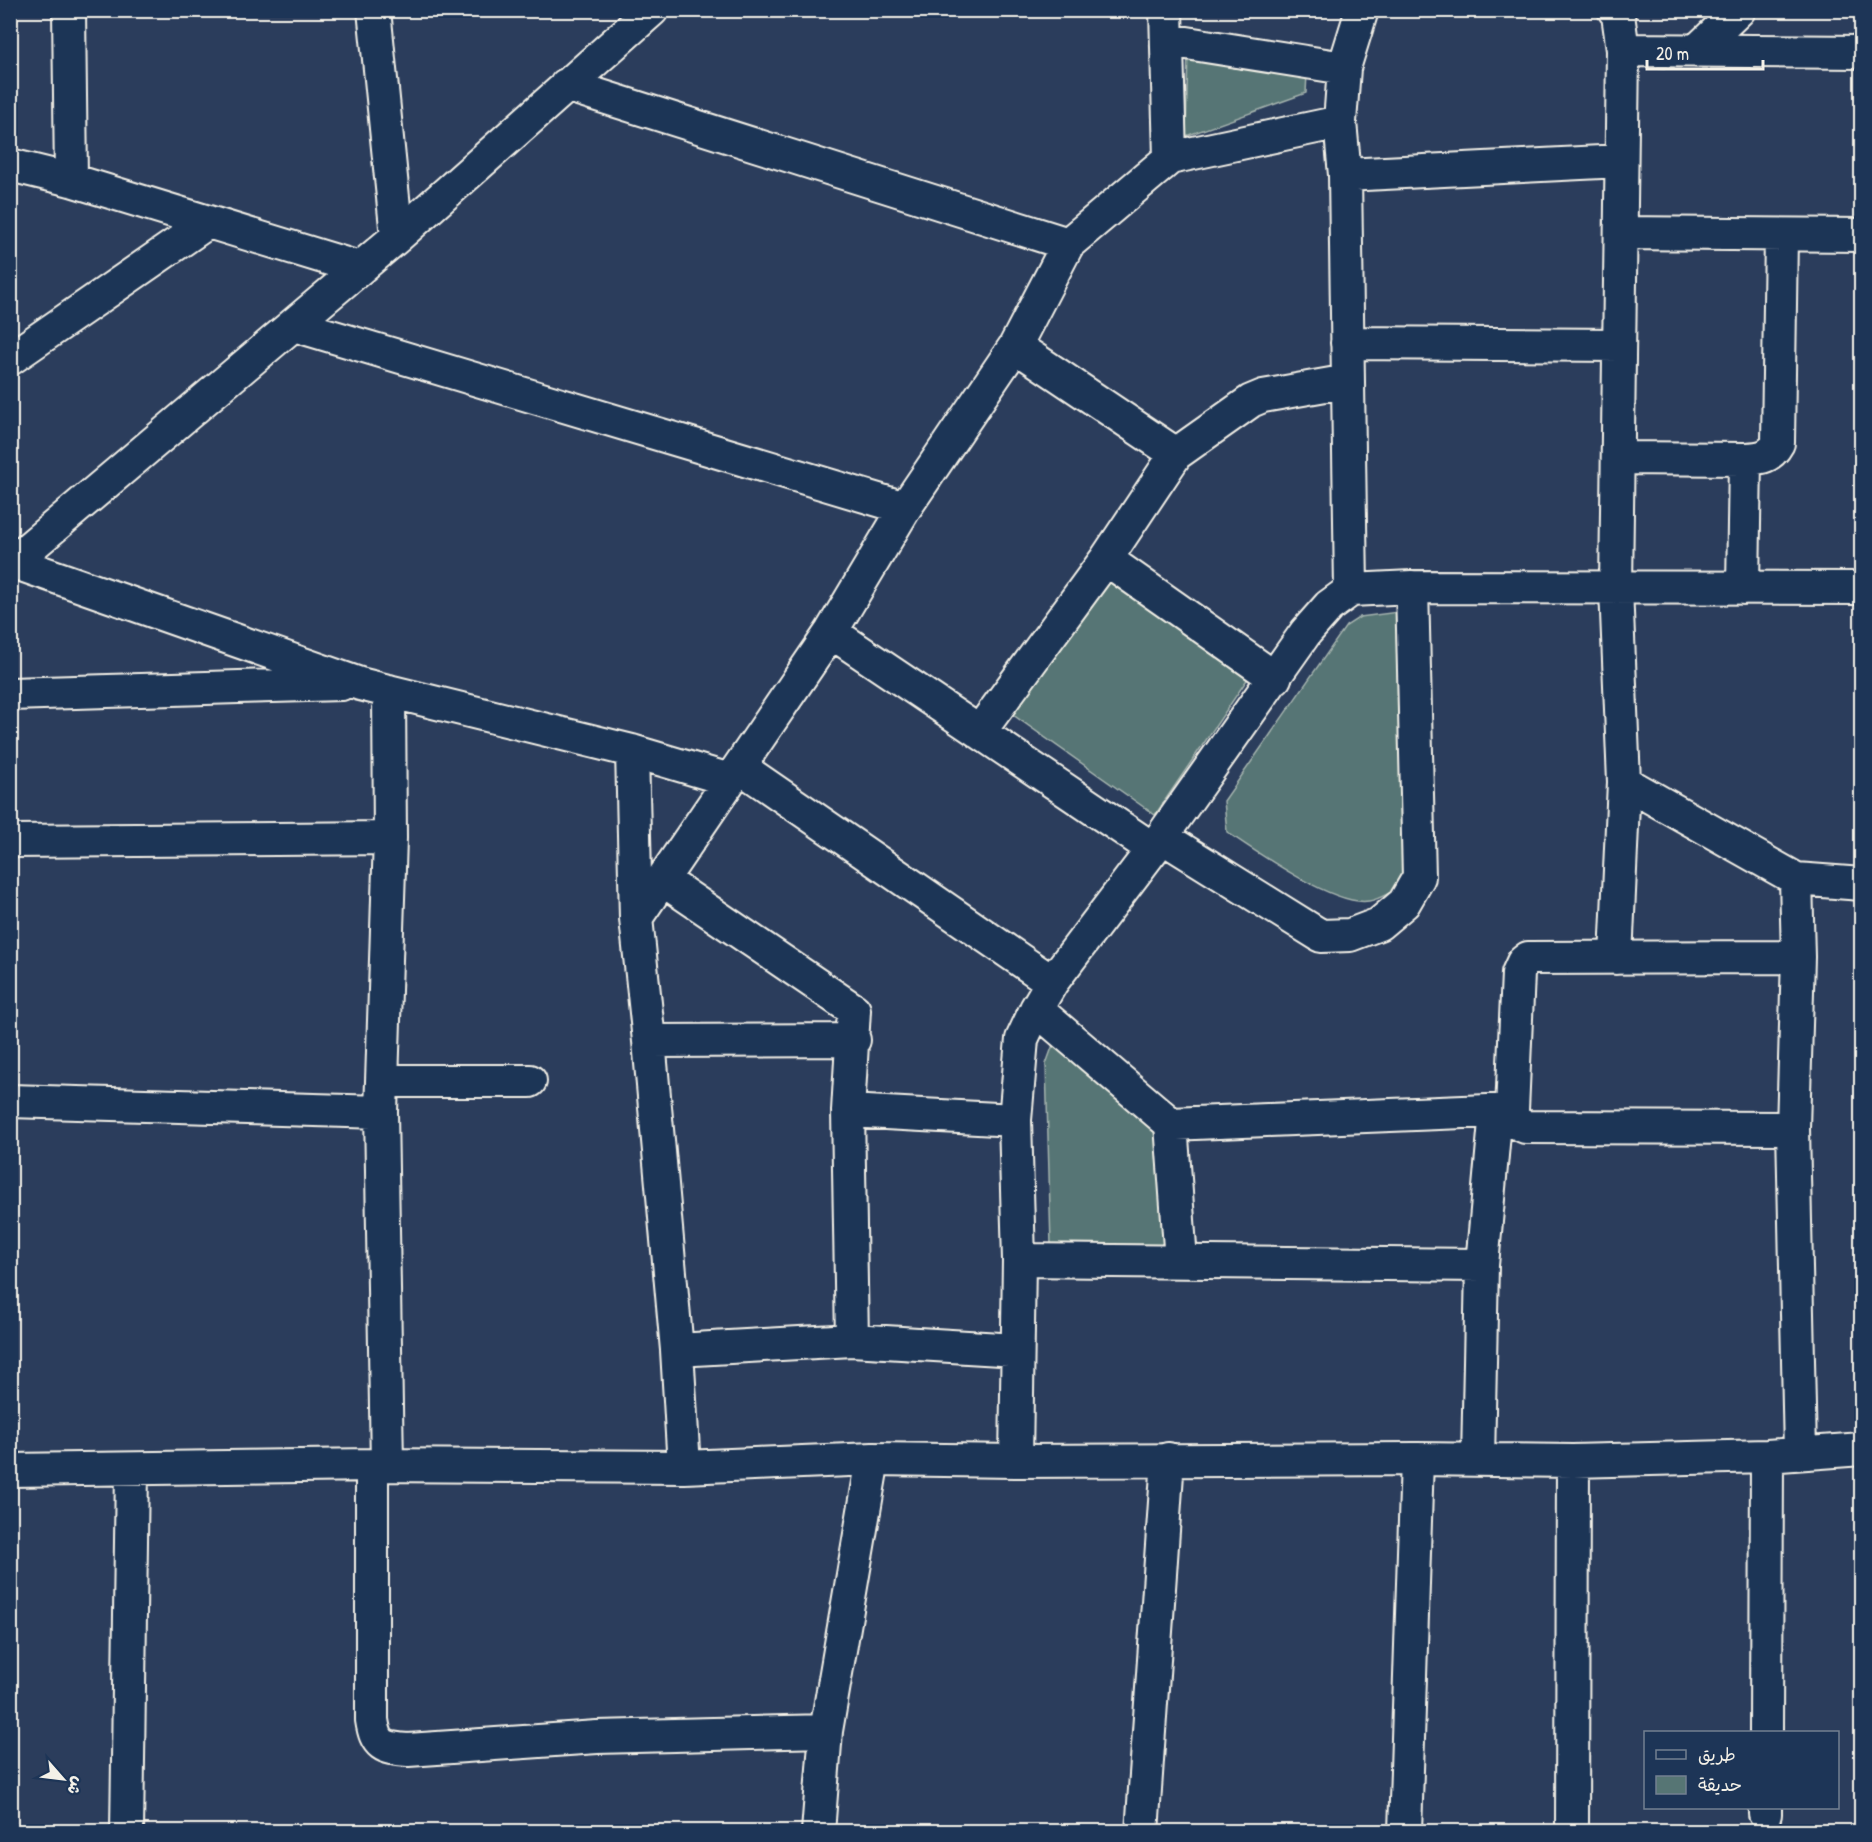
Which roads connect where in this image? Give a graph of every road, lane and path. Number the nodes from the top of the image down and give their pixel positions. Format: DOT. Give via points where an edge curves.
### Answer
graph roads {
  1 [pos="69,10"];
  2 [pos="374,10"];
  3 [pos="652,10"];
  4 [pos="1362,10"];
  5 [pos="1614,10"];
  6 [pos="1739,10"];
  7 [pos="1167,25"];
  8 [pos="1623,50"];
  9 [pos="1696,51"];
  10 [pos="1862,52"];
  11 [pos="1344,68"];
  12 [pos="567,85"];
  13 [pos="1340,122"];
  14 [pos="1170,158"];
  15 [pos="1622,161"];
  16 [pos="10,165"];
  17 [pos="1346,175"];
  18 [pos="71,180"];
  19 [pos="208,222"];
  20 [pos="1621,233"];
  21 [pos="1781,235"];
  22 [pos="1862,236"];
  23 [pos="398,237"];
  24 [pos="1068,244"];
  25 [pos="359,268"];
  26 [pos="294,325"];
  27 [pos="1347,343"];
  28 [pos="1619,345"];
  29 [pos="1015,346"];
  30 [pos="10,359"];
  31 [pos="1348,381"];
  32 [pos="1176,454"];
  33 [pos="1618,458"];
  34 [pos="1745,459"];
  35 [pos="904,508"];
  36 [pos="1106,559"];
  37 [pos="12,563"];
  38 [pos="1412,587"];
  39 [pos="1616,588"];
  40 [pos="1743,588"];
  41 [pos="1862,588"];
  42 [pos="1351,590"];
  43 [pos="831,632"];
  44 [pos="1275,678"];
  45 [pos="375,687"];
  46 [pos="10,694"];
  47 [pos="980,731"];
  48 [pos="632,751"];
  49 [pos="735,774"];
  50 [pos="1624,783"];
  51 [pos="390,838"];
  52 [pos="10,841"];
  53 [pos="1157,843"];
  54 [pos="663,879"];
  55 [pos="1796,879"];
  56 [pos="1862,884"];
  57 [pos="636,918"];
  58 [pos="1798,957"];
  59 [pos="1616,958"];
  60 [pos="1052,982"];
  61 [pos="1036,1008"];
  62 [pos="854,1040"];
  63 [pos="649,1041"];
  64 [pos="382,1081"];
  65 [pos="530,1081"];
  66 [pos="10,1101"];
  67 [pos="1504,1110"];
  68 [pos="848,1111"];
  69 [pos="381,1112"];
  70 [pos="1015,1120"];
  71 [pos="1171,1124"];
  72 [pos="1793,1128"];
  73 [pos="1019,1260"];
  74 [pos="1181,1261"];
  75 [pos="1482,1265"];
  76 [pos="852,1340"];
  77 [pos="677,1350"];
  78 [pos="1017,1350"];
  79 [pos="1862,1449"];
  80 [pos="1800,1454"];
  81 [pos="1767,1456"];
  82 [pos="873,1459"];
  83 [pos="1168,1459"];
  84 [pos="1417,1459"];
  85 [pos="1478,1460"];
  86 [pos="1016,1461"];
  87 [pos="1573,1461"];
  88 [pos="380,1465"];
  89 [pos="684,1467"];
  90 [pos="132,1469"];
  91 [pos="10,1470"];
  92 [pos="826,1731"];
  93 [pos="1766,1731"];
  94 [pos="127,1832"];
  95 [pos="818,1832"];
  96 [pos="1142,1832"];
  97 [pos="1405,1832"];
  98 [pos="1572,1832"];
  1 -- 18 [label="street"];
  2 -- 23 [label="street"];
  3 -- 12 [label="street"];
  4 -- 11 [label="street"];
  5 -- 8 [label="street"];
  6 -- 9 [label="street"];
  7 -- 11 [label="street"];
  7 -- 14 [label="street"];
  8 -- 9 [label="street"];
  8 -- 15 [label="street"];
  9 -- 10 [label="street"];
  11 -- 13 [label="street"];
  12 -- 23 [label="street"];
  12 -- 24 [label="street"];
  13 -- 14 [label="street"];
  13 -- 17 [label="street"];
  14 -- 24 [label="street"];
  15 -- 17 [label="street"];
  15 -- 20 [label="street"];
  16 -- 18 [label="street"];
  17 -- 27 [label="street"];
  18 -- 19 [label="street"];
  19 -- 25 [label="street"];
  19 -- 30 [label="street"];
  20 -- 21 [label="street"];
  20 -- 28 [label="street"];
  21 -- 22 [label="street"];
  21 -- 34 [label="street" via="1778,443 1773,453"];
  23 -- 25 [label="street"];
  24 -- 29 [label="street"];
  25 -- 26 [label="street"];
  26 -- 35 [label="street"];
  26 -- 37 [label="street"];
  27 -- 28 [label="street"];
  27 -- 31 [label="street"];
  28 -- 33 [label="street"];
  29 -- 32 [label="street"];
  29 -- 35 [label="street"];
  31 -- 32 [label="street" via="1251,401"];
  31 -- 42 [label="street"];
  32 -- 36 [label="street"];
  33 -- 34 [label="street"];
  33 -- 39 [label="street"];
  34 -- 40 [label="street"];
  35 -- 43 [label="street"];
  36 -- 44 [label="street"];
  36 -- 47 [label="street"];
  37 -- 45 [label="street"];
  38 -- 39 [label="street"];
  38 -- 42 [label="street"];
  38 -- 53 [label="street" via="1419,877 1404,903 1379,924 1350,935 1321,936"];
  39 -- 40 [label="street"];
  39 -- 50 [label="street"];
  40 -- 41 [label="street"];
  42 -- 44 [label="street" via="1314,623"];
  43 -- 47 [label="street"];
  43 -- 49 [label="street"];
  44 -- 53 [label="street"];
  45 -- 46 [label="street"];
  45 -- 48 [label="street"];
  45 -- 51 [label="street"];
  47 -- 53 [label="street"];
  48 -- 49 [label="street"];
  48 -- 57 [label="street"];
  49 -- 54 [label="street"];
  49 -- 60 [label="street"];
  50 -- 55 [label="street"];
  50 -- 59 [label="street"];
  51 -- 52 [label="street"];
  51 -- 64 [label="street"];
  53 -- 60 [label="street"];
  54 -- 57 [label="street"];
  54 -- 62 [label="street" via="854,1010"];
  55 -- 56 [label="street"];
  55 -- 58 [label="street"];
  57 -- 63 [label="street"];
  58 -- 59 [label="street"];
  58 -- 72 [label="street"];
  59 -- 67 [label="street" via="1528,958 1523,962 1518,973"];
  60 -- 61 [label="street"];
  61 -- 70 [label="street" via="1022,1039"];
  61 -- 71 [label="street"];
  62 -- 63 [label="street"];
  62 -- 68 [label="street"];
  63 -- 77 [label="street"];
  64 -- 65 [label="street"];
  64 -- 69 [label="street"];
  66 -- 69 [label="street"];
  67 -- 71 [label="street"];
  67 -- 72 [label="street" via="1525,1127"];
  67 -- 75 [label="street"];
  68 -- 70 [label="street"];
  68 -- 76 [label="street"];
  69 -- 88 [label="street"];
  70 -- 73 [label="street"];
  71 -- 74 [label="street"];
  72 -- 80 [label="street"];
  73 -- 74 [label="street"];
  73 -- 78 [label="street"];
  74 -- 75 [label="street"];
  75 -- 85 [label="street"];
  76 -- 77 [label="street"];
  76 -- 78 [label="street"];
  77 -- 89 [label="street"];
  78 -- 86 [label="street"];
  79 -- 80 [label="street"];
  80 -- 81 [label="street"];
  81 -- 87 [label="street"];
  81 -- 93 [label="street"];
  82 -- 86 [label="street"];
  82 -- 89 [label="street"];
  82 -- 92 [label="street"];
  83 -- 84 [label="street"];
  83 -- 86 [label="street"];
  83 -- 96 [label="street"];
  84 -- 85 [label="street"];
  84 -- 97 [label="street"];
  85 -- 87 [label="street"];
  87 -- 98 [label="street"];
  88 -- 89 [label="street"];
  88 -- 90 [label="street"];
  88 -- 92 [label="street" via="372,1720 375,1737 387,1748"];
  90 -- 91 [label="street"];
  90 -- 94 [label="street"];
  92 -- 95 [label="street"];
}
